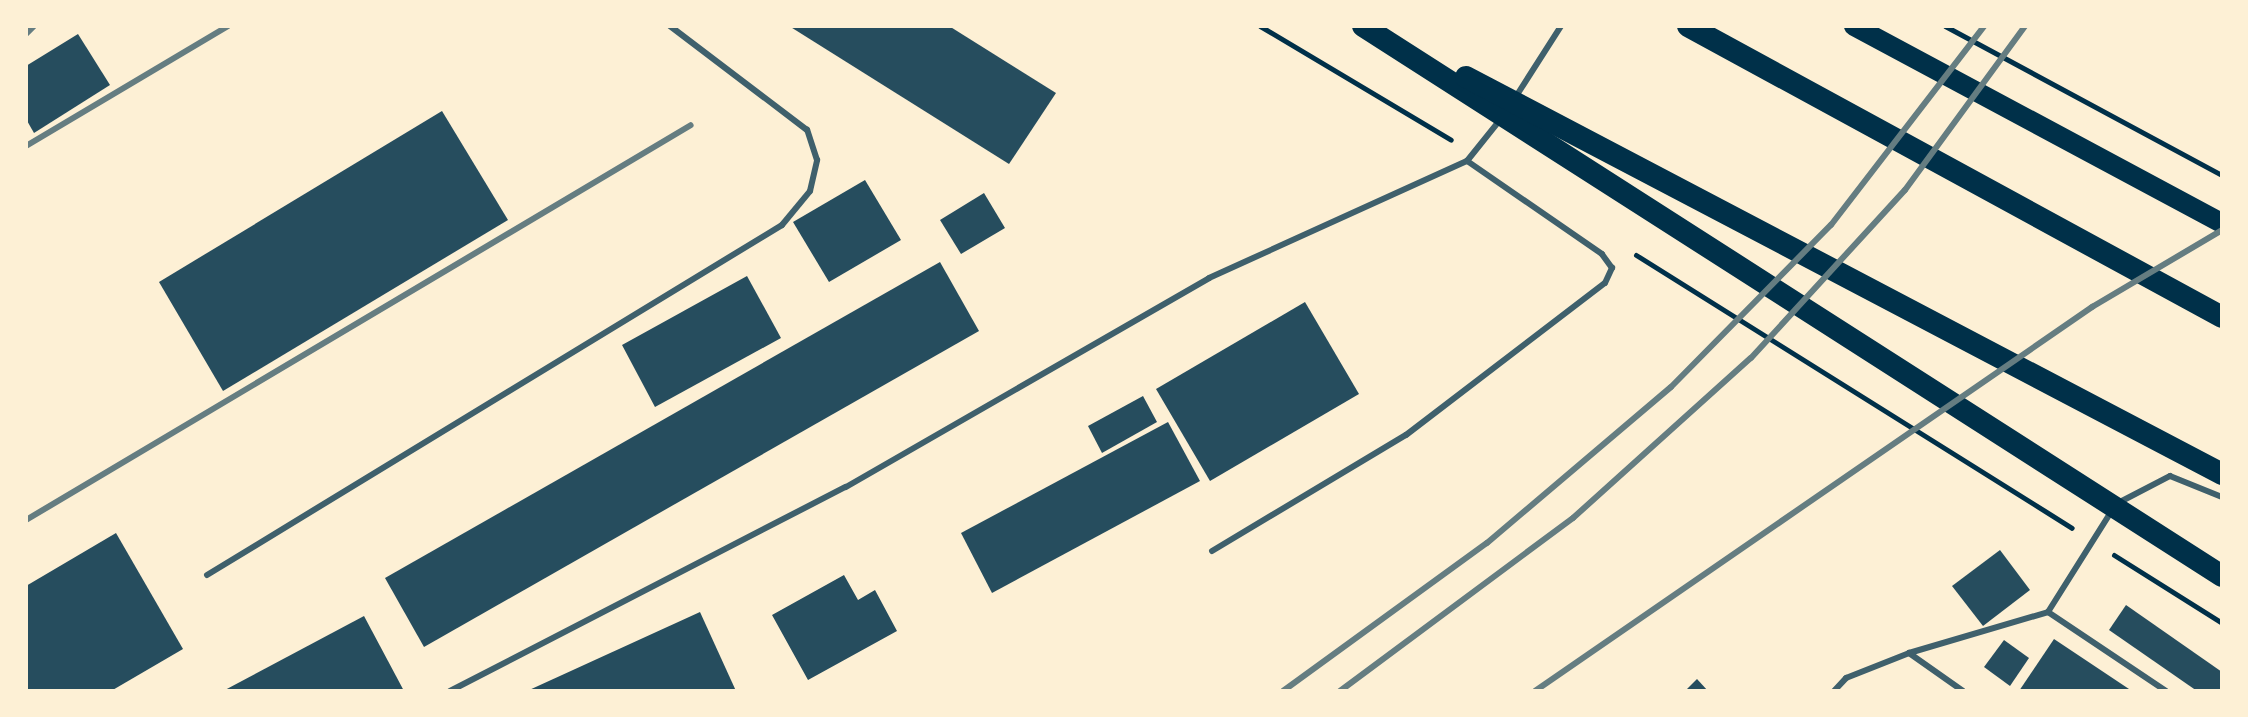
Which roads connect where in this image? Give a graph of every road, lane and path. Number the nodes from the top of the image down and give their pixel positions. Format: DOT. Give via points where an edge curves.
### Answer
graph roads {
  1 [pos="670,26"];
  2 [pos="1260,26"];
  3 [pos="1363,26"];
  4 [pos="1370,26"];
  5 [pos="1561,26"];
  6 [pos="1688,26"];
  7 [pos="1854,26"];
  8 [pos="1945,26"];
  9 [pos="1466,149"];
  10 [pos="1467,161"];
  11 [pos="2222,175"];
  12 [pos="2222,223"];
  13 [pos="1621,246"];
  14 [pos="2222,317"];
  15 [pos="2222,474"];
  16 [pos="2222,497"];
  17 [pos="2078,532"];
  18 [pos="2104,549"];
  19 [pos="1212,551"];
  20 [pos="207,575"];
  21 [pos="2222,576"];
  22 [pos="2048,612"];
  23 [pos="2222,623"];
  24 [pos="1909,653"];
  25 [pos="450,691"];
  26 [pos="1834,691"];
  27 [pos="1963,691"];
  28 [pos="2166,691"];
  1 -- 20 [label="lane" via="807,130 817,160 810,191 782,225"];
  2 -- 9 [label="path"];
  3 -- 21 [label="highway"];
  4 -- 15 [label="highway"];
  5 -- 10 [label="lane"];
  6 -- 14 [label="highway"];
  7 -- 12 [label="main road"];
  8 -- 11 [label="path"];
  10 -- 19 [label="lane" via="1602,254 1612,268 1605,283 1406,435"];
  10 -- 25 [label="lane" via="1209,278 846,487"];
  13 -- 17 [label="path"];
  16 -- 22 [label="lane" via="2170,476 2116,504"];
  18 -- 23 [label="path"];
  22 -- 24 [label="lane"];
  22 -- 28 [label="lane"];
  24 -- 26 [label="lane" via="1846,678"];
  24 -- 27 [label="lane"];
}
